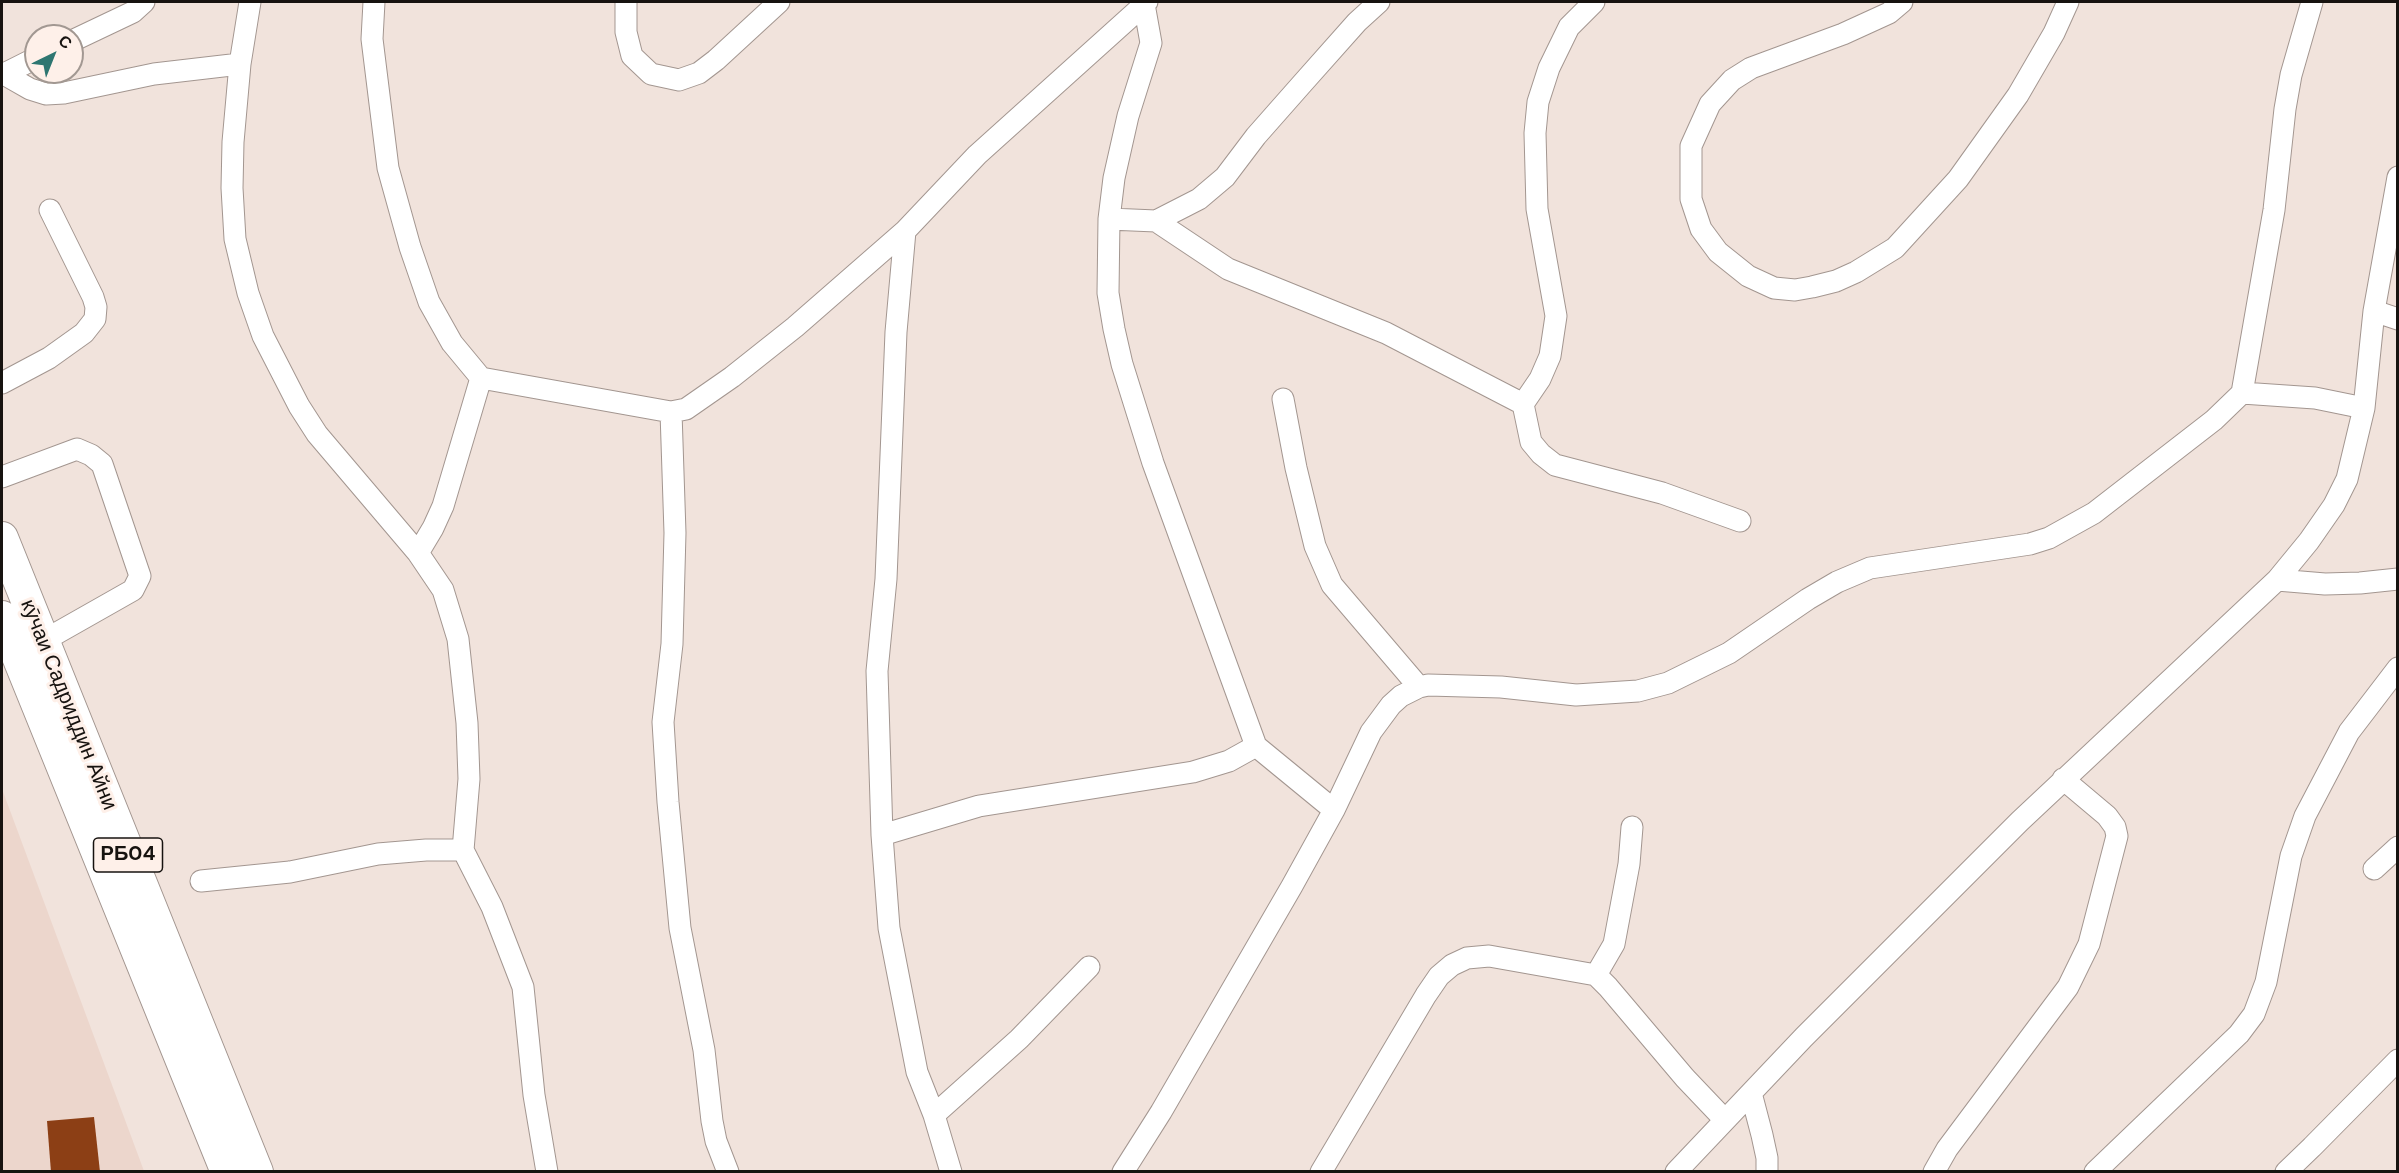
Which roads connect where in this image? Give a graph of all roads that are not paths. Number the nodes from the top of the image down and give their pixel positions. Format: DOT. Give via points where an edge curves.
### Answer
graph roads {
  1 [pos="144,2"];
  2 [pos="250,2"];
  3 [pos="374,2"];
  4 [pos="626,2"];
  5 [pos="779,2"];
  6 [pos="1379,2"];
  7 [pos="1594,2"];
  8 [pos="1902,2"];
  9 [pos="2068,2"];
  10 [pos="2312,2"];
  11 [pos="1146,3"];
  12 [pos="84,35"];
  13 [pos="24,63"];
  14 [pos="240,64"];
  15 [pos="3,73"];
  16 [pos="2397,177"];
  17 [pos="50,210"];
  18 [pos="1109,219"];
  19 [pos="1156,220"];
  20 [pos="904,231"];
  21 [pos="2374,311"];
  22 [pos="2397,319"];
  23 [pos="481,378"];
  24 [pos="2,383"];
  25 [pos="2242,393"];
  26 [pos="1283,399"];
  27 [pos="1523,404"];
  28 [pos="2364,408"];
  29 [pos="671,412"];
  30 [pos="2,477"];
  31 [pos="1740,521"];
  32 [pos="2,538"];
  33 [pos="418,553"];
  34 [pos="2397,579"];
  35 [pos="2277,580"];
  36 [pos="2,617"];
  37 [pos="43,641"];
  38 [pos="2397,668"];
  39 [pos="1419,687"];
  40 [pos="1256,746"];
  41 [pos="2063,779"];
  42 [pos="1334,810"];
  43 [pos="1632,827"];
  44 [pos="882,835"];
  45 [pos="2397,847"];
  46 [pos="463,850"];
  47 [pos="2374,869"];
  48 [pos="201,881"];
  49 [pos="1089,967"];
  50 [pos="1596,975"];
  51 [pos="2394,1072"];
  52 [pos="1750,1093"];
  53 [pos="934,1115"];
  54 [pos="1724,1119"];
  55 [pos="227,1172"];
  56 [pos="257,1172"];
  57 [pos="547,1172"];
  58 [pos="728,1172"];
  59 [pos="951,1172"];
  60 [pos="1124,1172"];
  61 [pos="1321,1172"];
  62 [pos="1676,1172"];
  63 [pos="1767,1172"];
  64 [pos="1934,1172"];
  65 [pos="2095,1172"];
  66 [pos="2286,1172"];
  1 -- 12 [label="street" via="133,12"];
  2 -- 14 [label="street"];
  3 -- 23 [label="street" via="372,39 388,168 410,247 429,302 452,343"];
  4 -- 5 [label="street" via="626,32 632,56 651,74 679,80 699,73 716,60"];
  6 -- 19 [label="street" via="1300,85 1225,177 1199,199"];
  7 -- 27 [label="street" via="1569,27 1538,102 1538,208 1556,316 1550,356"];
  8 -- 9 [label="street" via="1889,13 1843,34 1751,68 1732,80 1710,104 1691,146 1691,199 1701,229 1718,252 1748,276 1774,288 1812,287 1856,272 1895,248 1958,178 2018,95"];
  10 -- 25 [label="street" via="2291,75 2274,210"];
  11 -- 18 [label="street" via="1151,43 1128,116"];
  11 -- 20 [label="street" via="977,155"];
  13 -- 15 [label="street"];
  14 -- 15 [label="street" via="154,74 46,94"];
  14 -- 33 [label="street" via="233,142 236,239 263,336 317,434"];
  16 -- 21 [label="street"];
  17 -- 24 [label="street" via="93,297 95,319 84,333 49,358"];
  18 -- 19 [label="street"];
  18 -- 40 [label="street" via="1108,293 1122,364 1153,463"];
  19 -- 27 [label="street" via="1228,269 1386,333"];
  20 -- 29 [label="street" via="732,377 686,409"];
  20 -- 44 [label="street" via="878,671"];
  21 -- 22 [label="street"];
  21 -- 28 [label="street"];
  23 -- 29 [label="street"];
  23 -- 33 [label="street" via="443,506"];
  25 -- 28 [label="street" via="2315,398"];
  25 -- 39 [label="street" via="2214,420 2094,513 2049,538 1870,568 1808,599 1705,666 1668,683 1638,691 1576,694 1501,687"];
  26 -- 39 [label="street" via="1315,546 1332,585"];
  27 -- 31 [label="street" via="1531,442 1555,465 1662,493"];
  28 -- 35 [label="street" via="2341,491 2309,541"];
  29 -- 58 [label="street" via="673,610 663,722 668,801 680,928 704,1050 712,1121"];
  30 -- 37 [label="street" via="77,449 91,455 102,464 140,576 133,590"];
  32 -- 37 [label="highway, кӯчаи Садриддин Айни / РБ04"];
  33 -- 46 [label="street" via="443,590 458,639 468,723 469,779"];
  34 -- 35 [label="street" via="2325,584"];
  35 -- 41 [label="street"];
  36 -- 55 [label="highway, кӯчаи Садриддин Айни / РБ04"];
  37 -- 56 [label="highway, кӯчаи Садриддин Айни / РБ04"];
  38 -- 65 [label="street" via="2349,732 2305,816 2291,856 2266,982 2254,1014 2239,1034"];
  39 -- 42 [label="street" via="1391,705 1371,732"];
  40 -- 42 [label="street"];
  40 -- 44 [label="street" via="1229,761 1193,772 979,806"];
  41 -- 52 [label="street"];
  41 -- 64 [label="street" via="2107,816 2117,836 2089,944 2068,987"];
  42 -- 60 [label="street"];
  43 -- 50 [label="street" via="1628,876 1614,944"];
  44 -- 53 [label="street" via="889,928 899,988 917,1072"];
  45 -- 47 [label="street"];
  46 -- 48 [label="street" via="378,854 290,872"];
  46 -- 57 [label="street" via="492,907 523,987"];
  49 -- 53 [label="street" via="1019,1039"];
  50 -- 54 [label="street"];
  50 -- 61 [label="street" via="1489,956 1467,958 1452,965 1426,994"];
  51 -- 66 [label="street"];
  52 -- 54 [label="street"];
  52 -- 63 [label="street"];
  53 -- 59 [label="street"];
  54 -- 62 [label="street"];
}
